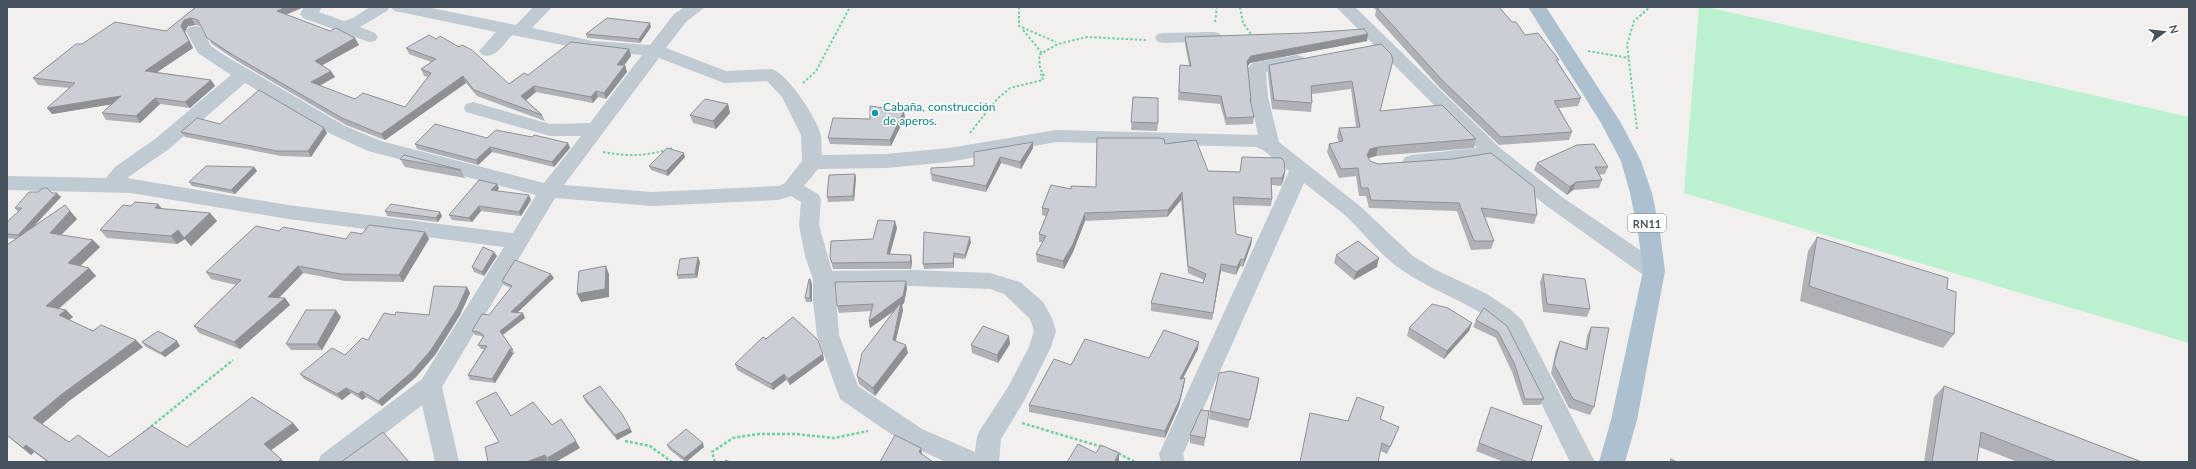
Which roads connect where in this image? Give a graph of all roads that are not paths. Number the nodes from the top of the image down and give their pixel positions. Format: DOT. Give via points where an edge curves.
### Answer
graph roads {
  1 [pos="313,7"];
  2 [pos="381,7"];
  3 [pos="400,7"];
  4 [pos="543,7"];
  5 [pos="1345,7"];
  6 [pos="1537,7"];
  7 [pos="687,11"];
  8 [pos="345,27"];
  9 [pos="1368,29"];
  10 [pos="195,31"];
  11 [pos="513,31"];
  12 [pos="1345,31"];
  13 [pos="369,37"];
  14 [pos="1228,37"];
  15 [pos="1164,38"];
  16 [pos="1384,45"];
  17 [pos="1361,49"];
  18 [pos="488,51"];
  19 [pos="657,51"];
  20 [pos="1317,57"];
  21 [pos="243,75"];
  22 [pos="472,108"];
  23 [pos="597,129"];
  24 [pos="1270,145"];
  25 [pos="1492,153"];
  26 [pos="812,162"];
  27 [pos="1390,163"];
  28 [pos="1300,170"];
  29 [pos="7,184"];
  30 [pos="130,186"];
  31 [pos="791,190"];
  32 [pos="549,192"];
  33 [pos="518,241"];
  34 [pos="1654,271"];
  35 [pos="824,279"];
  36 [pos="430,386"];
  37 [pos="330,462"];
  38 [pos="447,462"];
  39 [pos="972,462"];
  40 [pos="987,462"];
  41 [pos="1173,462"];
  42 [pos="1583,462"];
  43 [pos="1612,462"];
  1 -- 8 [label="street" via="309,14"];
  2 -- 8 [label="street" via="359,22"];
  3 -- 11 [label="street" via="476,21"];
  4 -- 11 [label="street"];
  5 -- 9 [label="street"];
  6 -- 34 [label="main road, RN11" via="1611,123 1631,161 1641,194"];
  7 -- 19 [label="street"];
  8 -- 13 [label="street"];
  9 -- 12 [label="street"];
  9 -- 16 [label="street"];
  10 -- 21 [label="street" via="204,49"];
  11 -- 18 [label="street"];
  11 -- 19 [label="street" via="593,46"];
  14 -- 15 [label="street"];
  16 -- 17 [label="street"];
  16 -- 25 [label="street"];
  19 -- 23 [label="street"];
  19 -- 26 [label="street" via="724,77 772,75 790,94 811,136"];
  20 -- 24 [label="street" via="1257,68 1259,98"];
  21 -- 30 [label="street" via="211,99 168,140 125,168 116,177 116,183"];
  21 -- 32 [label="street" via="338,130 375,146"];
  22 -- 23 [label="street" via="550,130"];
  23 -- 32 [label="street"];
  24 -- 26 [label="street" via="1244,140 1056,136 949,155 886,161"];
  24 -- 28 [label="street"];
  25 -- 27 [label="street"];
  25 -- 34 [label="street" via="1555,202"];
  26 -- 31 [label="street"];
  28 -- 41 [label="street" via="1171,454"];
  28 -- 42 [label="street" via="1354,213 1393,252 1414,268 1484,303 1514,326"];
  29 -- 30 [label="street"];
  30 -- 33 [label="street" via="288,212"];
  31 -- 32 [label="street" via="778,193 652,200"];
  31 -- 35 [label="street" via="803,193 811,199 810,237"];
  32 -- 33 [label="street"];
  33 -- 36 [label="street"];
  34 -- 43 [label="main road, RN11" via="1624,420"];
  35 -- 39 [label="street" via="828,335 848,392 895,425"];
  35 -- 40 [label="street" via="957,278 990,281 1012,288 1035,308 1045,331 1040,347 1016,394 989,436"];
  36 -- 37 [label="street"];
  36 -- 38 [label="street"];
}
